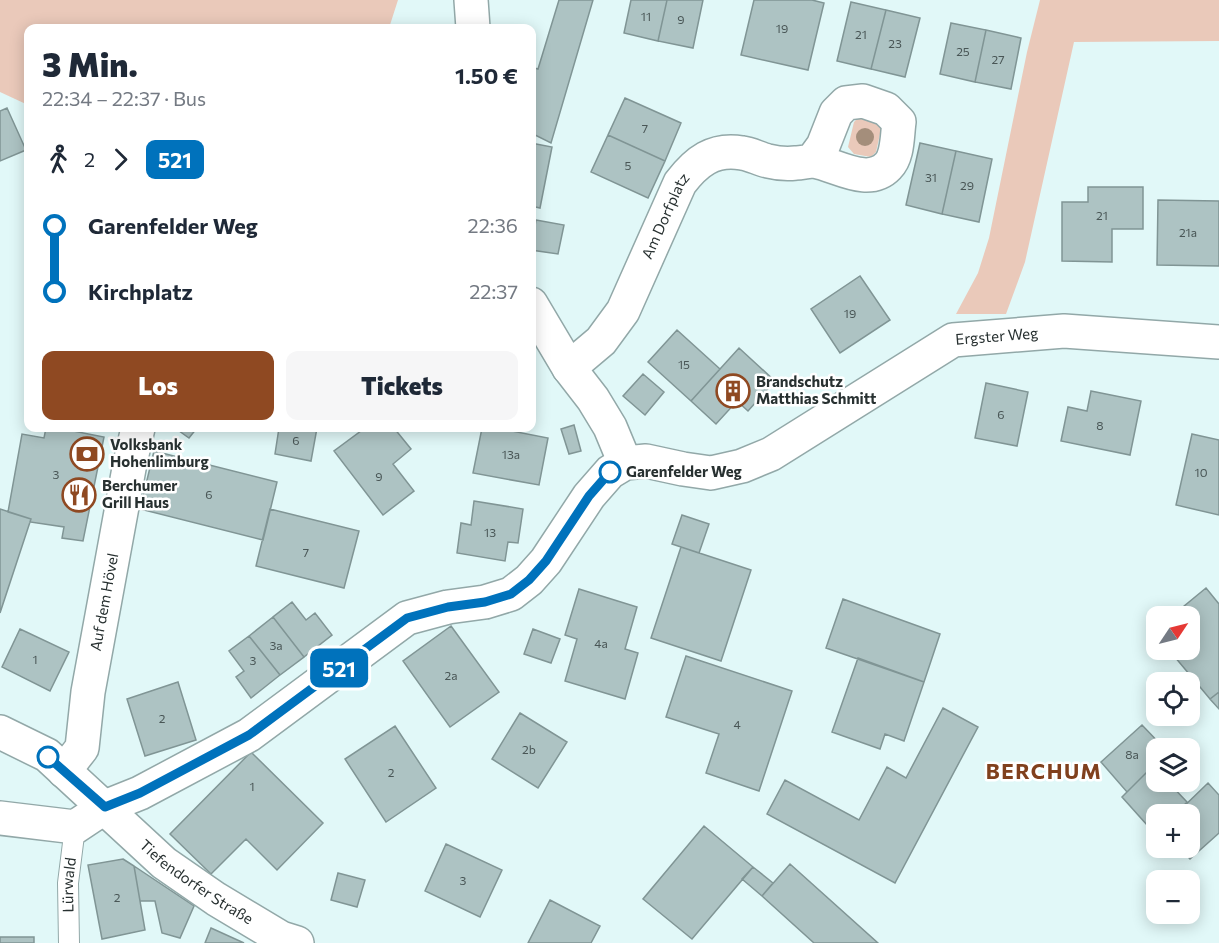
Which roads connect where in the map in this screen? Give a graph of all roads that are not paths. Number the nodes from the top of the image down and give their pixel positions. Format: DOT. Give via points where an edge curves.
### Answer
graph roads {
  1 [pos="471,0"];
  2 [pos="473,24"];
  3 [pos="812,161"];
  4 [pos="536,318"];
  5 [pos="1219,342"];
  6 [pos="569,368"];
  7 [pos="137,432"];
  8 [pos="625,463"];
  9 [pos="0,732"];
  10 [pos="64,771"];
  11 [pos="105,807"];
  12 [pos="0,818"];
  13 [pos="75,827"];
  14 [pos="286,941"];
  15 [pos="69,943"];
  1 -- 2 [label="street"];
  3 -- 6 [label="street, Am Dorfplatz" via="793,164 726,151 702,159 680,183 623,311 601,341"];
  4 -- 6 [label="street"];
  5 -- 8 [label="street, Ergster Weg" via="1064,331 954,340 771,454 742,466 711,473 646,461"];
  6 -- 8 [label="street" via="610,427"];
  7 -- 10 [label="street, Auf dem Hövel" via="90,681 82,748"];
  8 -- 11 [label="street" via="610,472 589,496 546,561 511,594 407,618 249,735 140,793"];
  9 -- 10 [label="street, Tiefendorfer Straße" via="47,755"];
  10 -- 11 [label="street, Tiefendorfer Straße"];
  11 -- 13 [label="street"];
  11 -- 14 [label="street, Tiefendorfer Straße" via="164,863"];
  12 -- 13 [label="street"];
  13 -- 15 [label="lane, Lürwald" via="68,883"];
}
